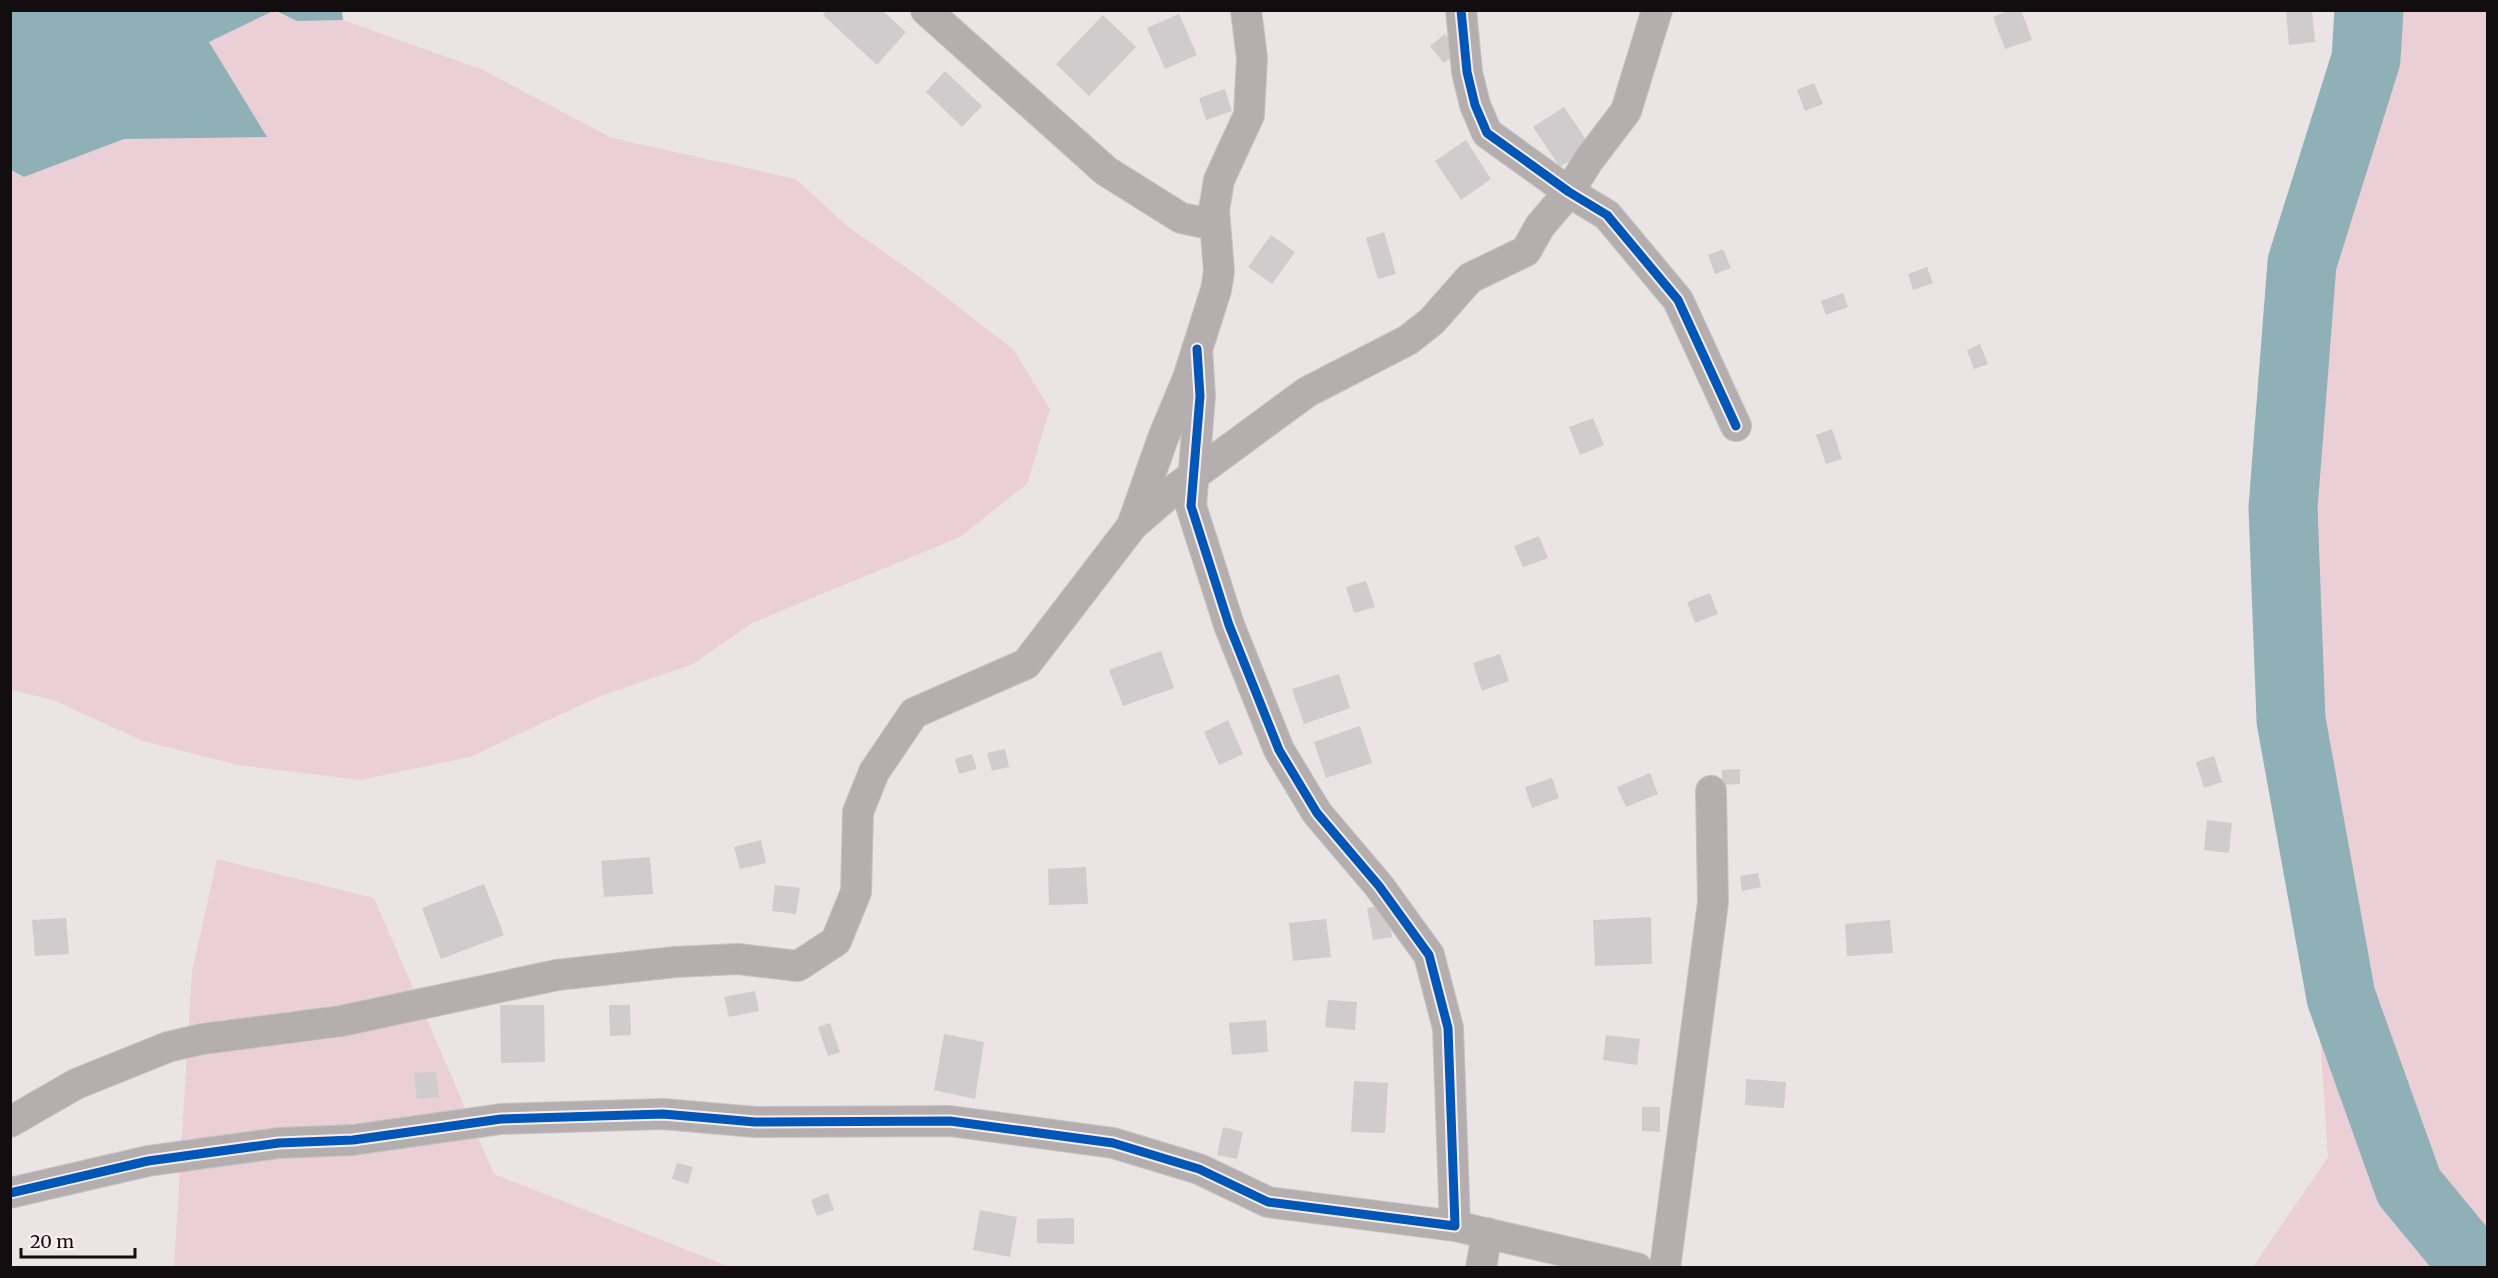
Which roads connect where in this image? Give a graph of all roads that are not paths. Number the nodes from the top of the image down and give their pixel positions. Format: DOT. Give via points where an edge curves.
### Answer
graph roads {
  1 [pos="926,10"];
  2 [pos="1246,10"];
  3 [pos="1461,10"];
  4 [pos="1657,10"];
  5 [pos="1569,192"];
  6 [pos="1215,225"];
  7 [pos="1197,349"];
  8 [pos="1736,426"];
  9 [pos="1194,475"];
  10 [pos="1132,526"];
  11 [pos="1711,791"];
  12 [pos="10,1122"];
  13 [pos="10,1193"];
  14 [pos="1455,1226"];
  15 [pos="1487,1233"];
  16 [pos="1480,1268"];
  17 [pos="1637,1268"];
  18 [pos="1665,1268"];
  1 -- 6 [label="street" via="1106,171 1181,218"];
  2 -- 6 [label="street" via="1252,58 1249,115 1218,180"];
  3 -- 5 [label="street" via="1467,72 1475,105 1488,133"];
  4 -- 5 [label="street" via="1626,111"];
  5 -- 8 [label="street" via="1607,215 1678,300"];
  5 -- 9 [label="street" via="1540,226 1526,250 1470,278 1432,321 1408,340 1307,392"];
  6 -- 7 [label="street" via="1219,271"];
  7 -- 9 [label="street" via="1200,396"];
  7 -- 10 [label="street"];
  9 -- 10 [label="street"];
  9 -- 14 [label="street" via="1191,506 1229,625 1279,750 1317,813 1379,886 1429,955 1448,1028"];
  10 -- 12 [label="street" via="1026,663 914,713 874,772 858,812 856,892 836,941 798,966 738,959 557,975 341,1021 202,1039 168,1047 76,1084"];
  11 -- 18 [label="street" via="1713,902"];
  13 -- 14 [label="street" via="148,1161 279,1143 353,1140 501,1119 663,1114 755,1122 950,1121 1101,1141 1199,1169 1268,1202"];
  14 -- 15 [label="street"];
  15 -- 16 [label="street"];
  15 -- 17 [label="street"];
}
